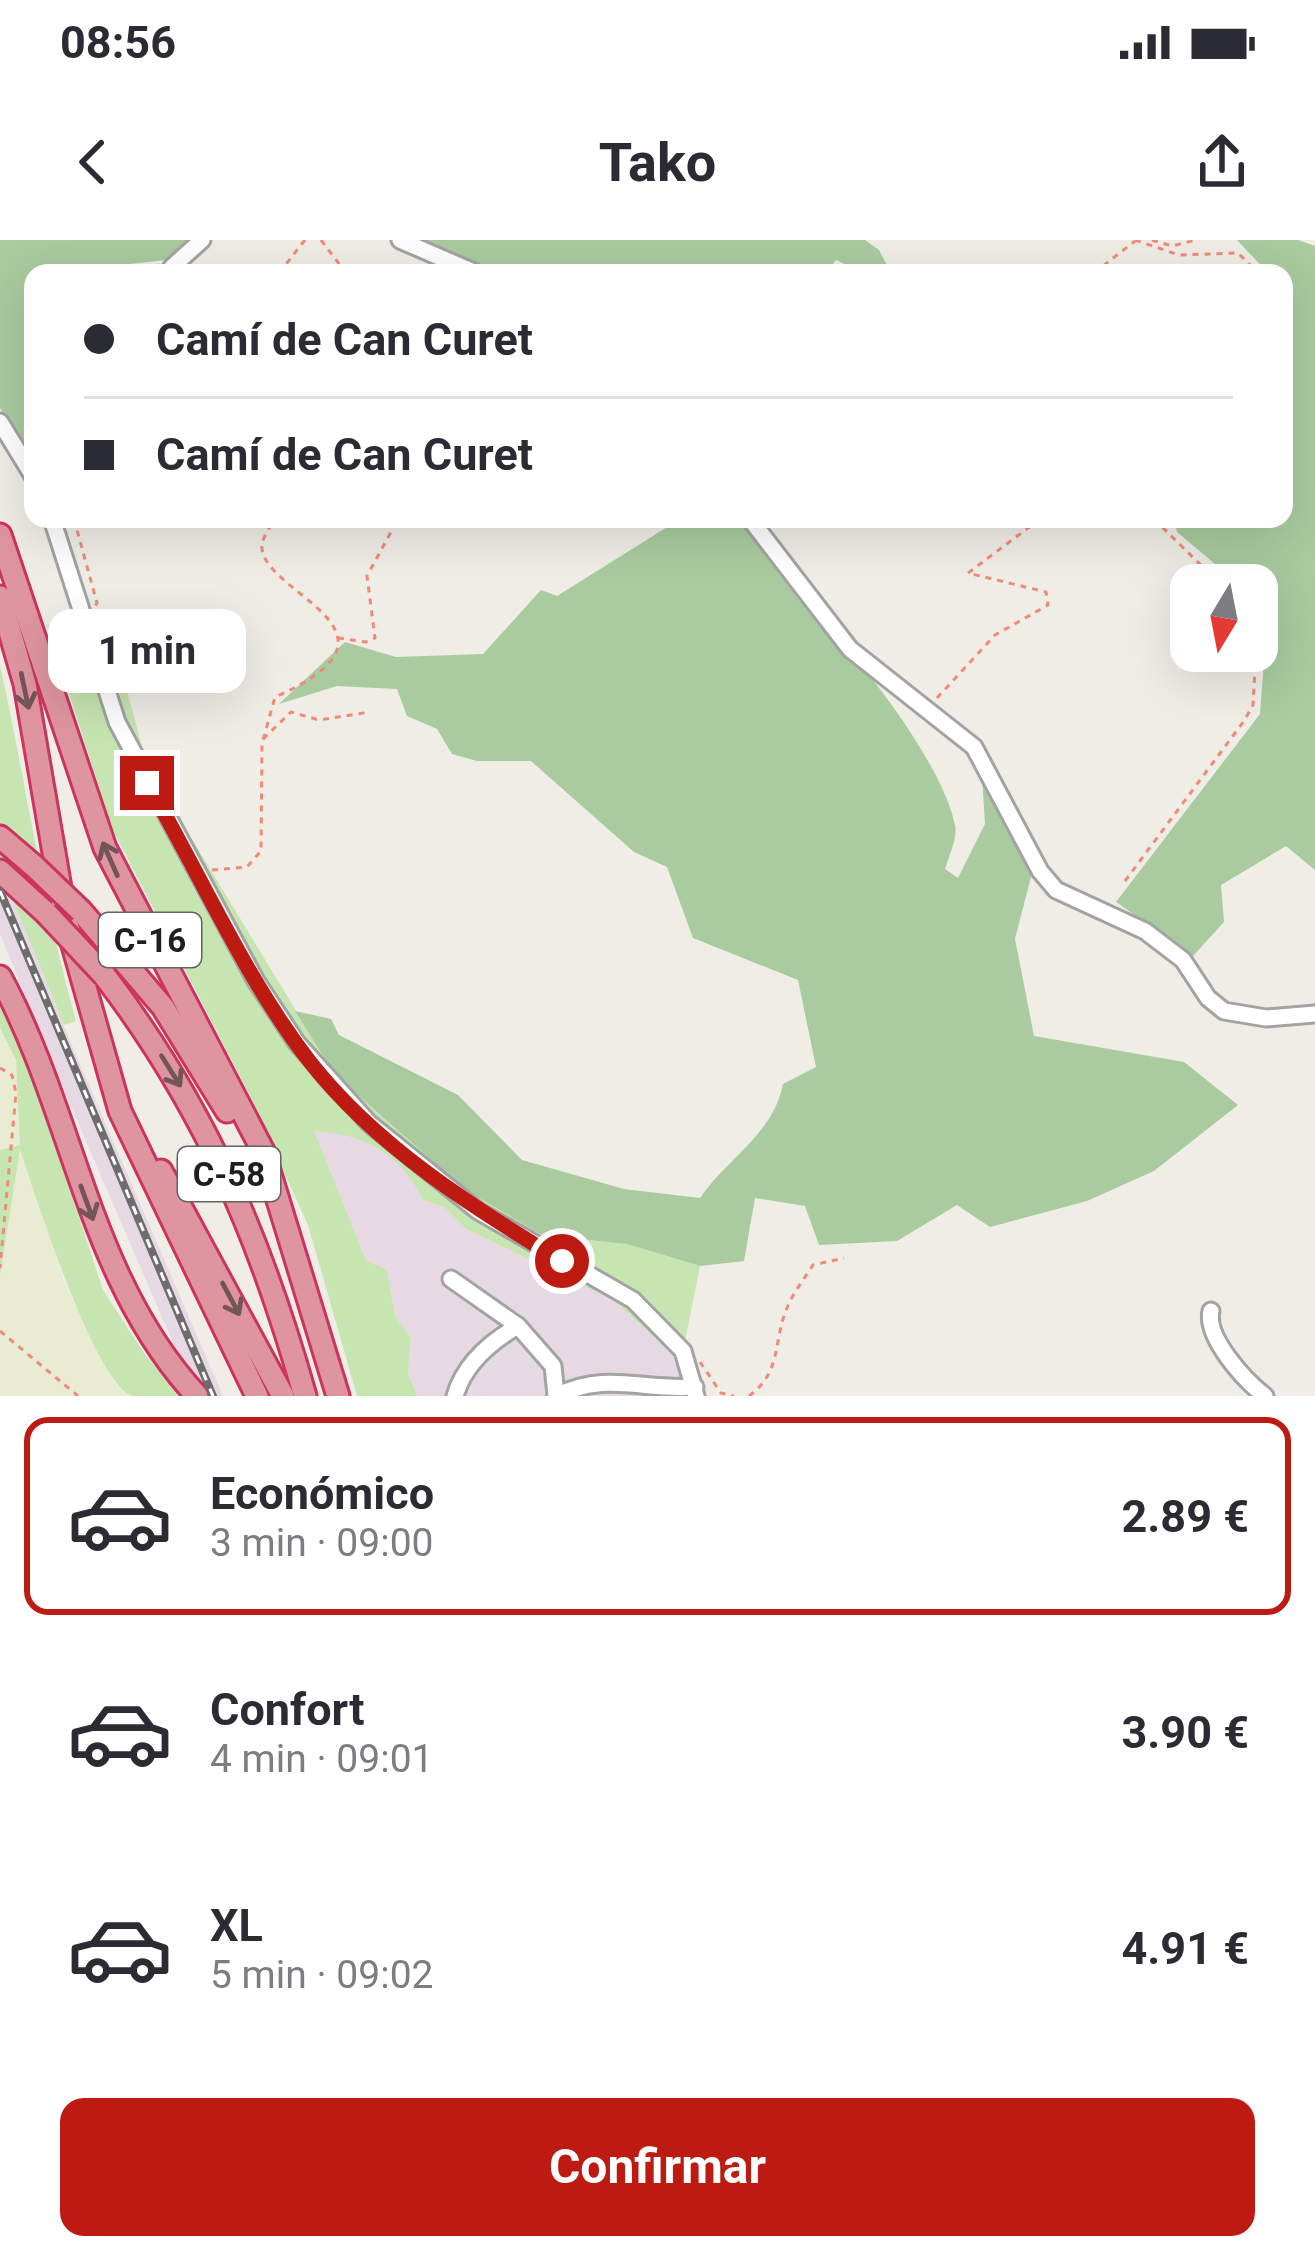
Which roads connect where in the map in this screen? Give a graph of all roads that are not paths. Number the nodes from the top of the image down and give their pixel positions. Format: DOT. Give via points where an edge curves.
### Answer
graph roads {
  1 [pos="202,240"];
  2 [pos="400,240"];
  3 [pos="175,264"];
  4 [pos="455,264"];
  5 [pos="0,422"];
  6 [pos="24,461"];
  7 [pos="55,528"];
  8 [pos="757,528"];
  9 [pos="0,535"];
  10 [pos="0,598"];
  11 [pos="0,837"];
  12 [pos="0,871"];
  13 [pos="0,977"];
  14 [pos="1315,1015"];
  15 [pos="102,1046"];
  16 [pos="271,1190"];
  17 [pos="451,1279"];
  18 [pos="1211,1311"];
  19 [pos="518,1326"];
  20 [pos="695,1391"];
  21 [pos="194,1393"];
  22 [pos="556,1395"];
  23 [pos="257,1396"];
  24 [pos="283,1396"];
  25 [pos="305,1396"];
  26 [pos="338,1396"];
  27 [pos="455,1396"];
  28 [pos="1265,1396"];
  1 -- 3 [label="street"];
  2 -- 4 [label="street"];
  5 -- 6 [label="street"];
  7 -- 20 [label="street" via="117,722 256,981 336,1091 478,1210 633,1300 665,1328"];
  8 -- 14 [label="street" via="850,649 974,747 1040,871 1066,898 1145,932 1183,960 1225,1011"];
  16 -- 9 [label="highway, C-16, one-way" via="263,1151 105,848"];
  10 -- 15 [label="highway, C-16, one-way" via="25,684 65,916"];
  11 -- 16 [label="highway, C-58, bridge" via="139,976 191,1048"];
  12 -- 25 [label="highway, C-58, one-way, bridge" via="104,975 215,1146 272,1286"];
  13 -- 21 [label="highway, one-way" via="113,1274"];
  15 -- 23 [label="highway" via="136,1147"];
  15 -- 24 [label="highway, C-16, one-way"];
  16 -- 26 [label="highway, C-16"];
  17 -- 19 [label="street"];
  18 -- 28 [label="street" via="1210,1325"];
  19 -- 22 [label="street" via="553,1366"];
  19 -- 27 [label="street" via="461,1375"];
  20 -- 22 [label="street" via="627,1379"];
}
